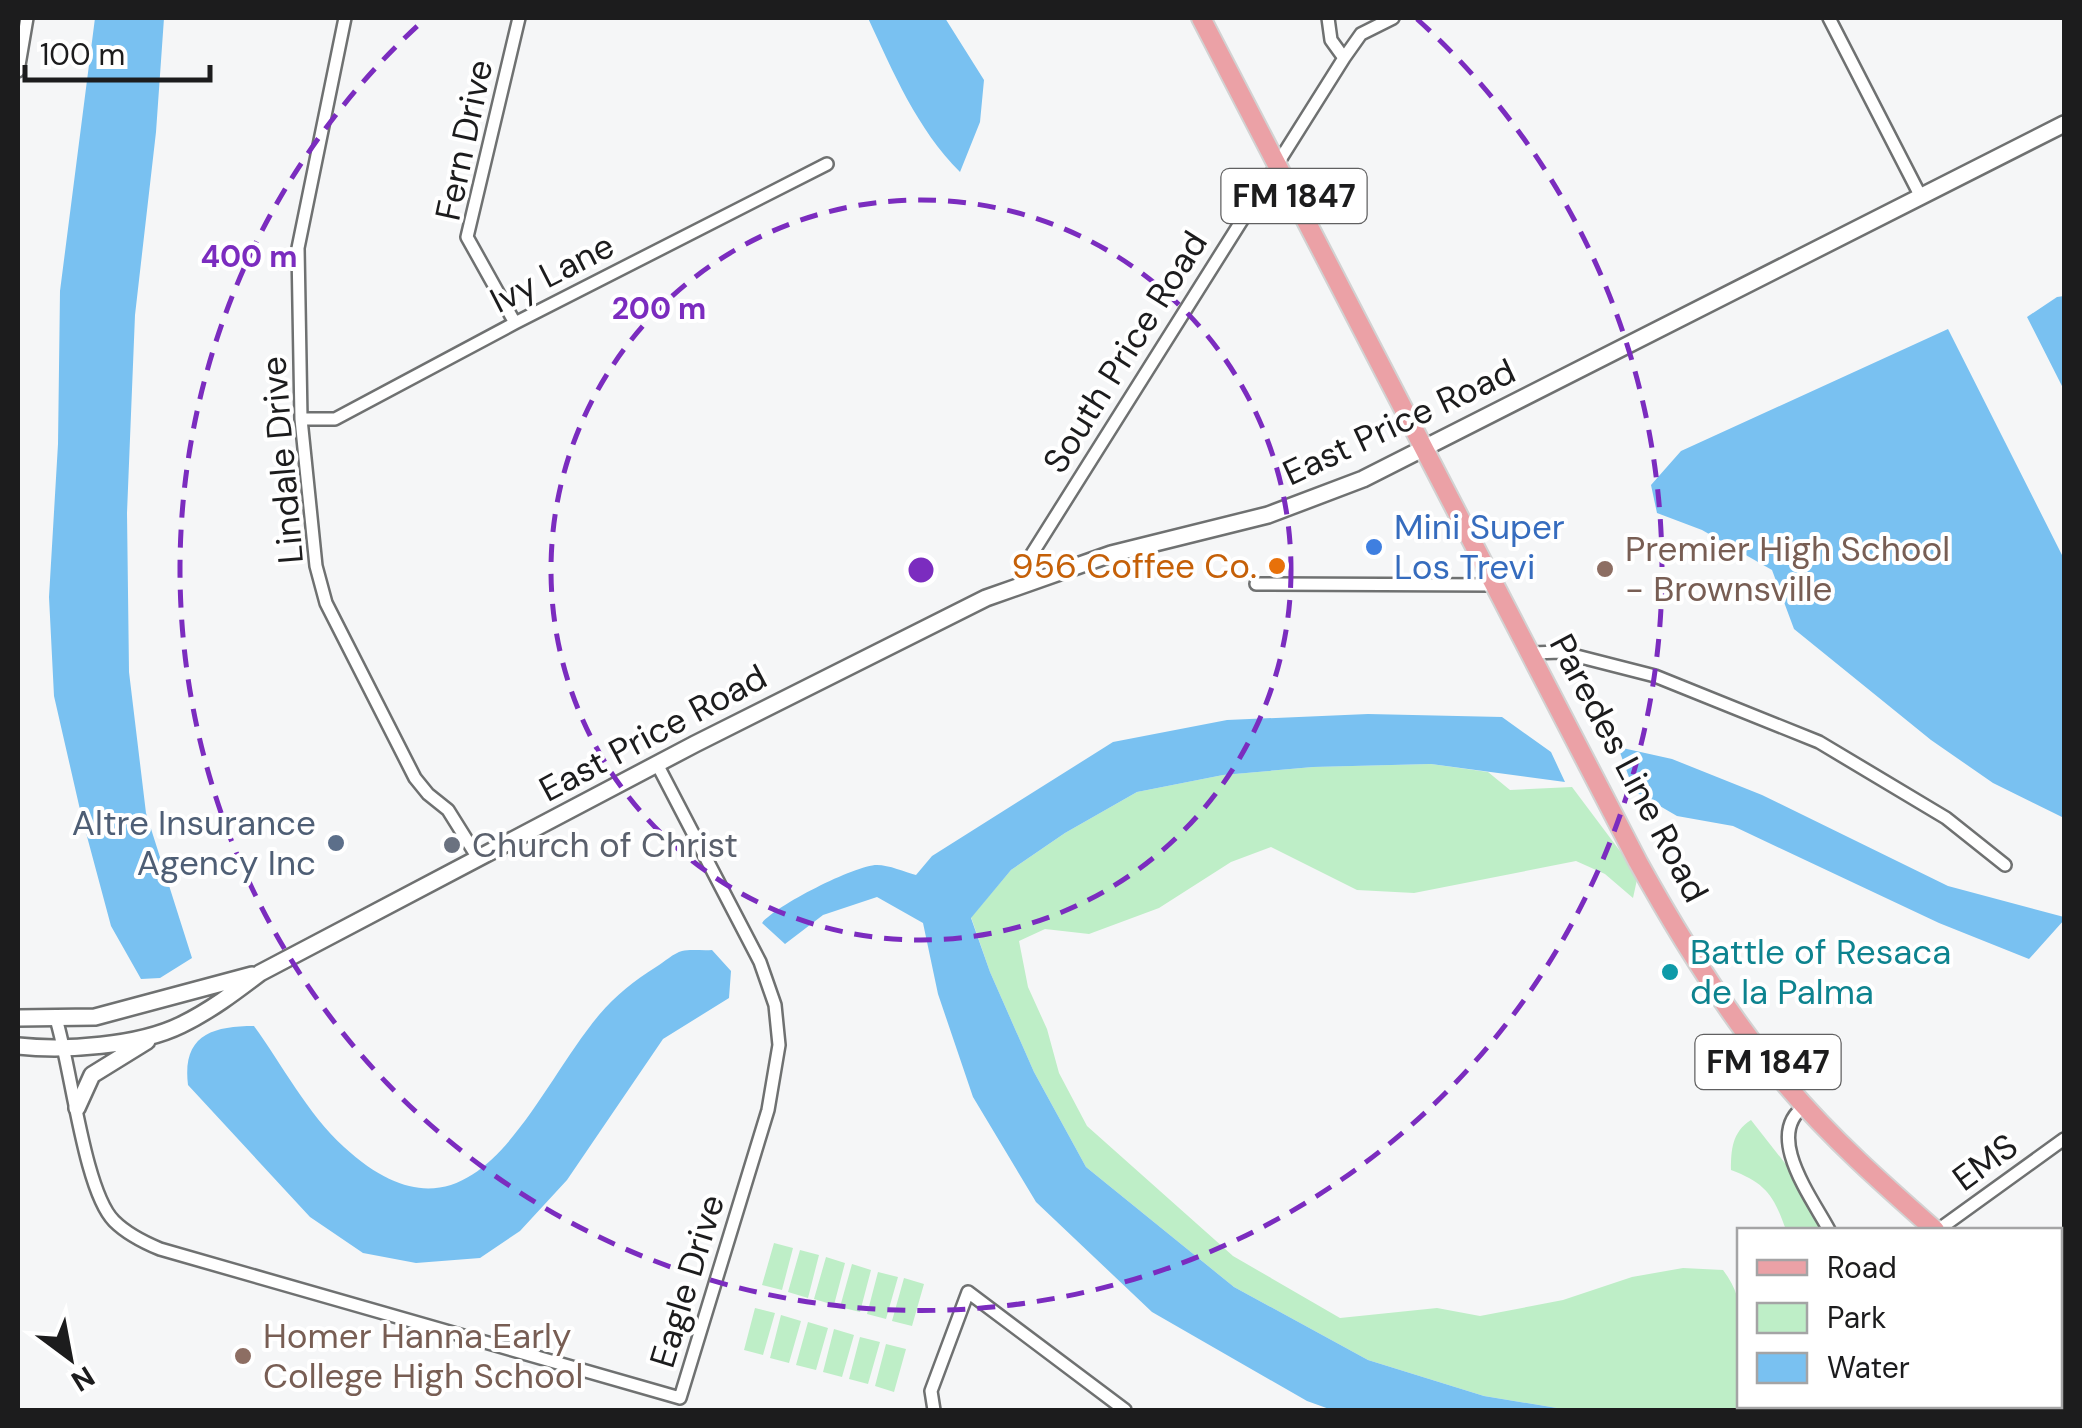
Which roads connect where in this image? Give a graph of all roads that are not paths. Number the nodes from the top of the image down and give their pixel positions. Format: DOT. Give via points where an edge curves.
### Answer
graph roads {
  1 [pos="27,18"];
  2 [pos="345,18"];
  3 [pos="519,18"];
  4 [pos="1201,18"];
  5 [pos="1328,18"];
  6 [pos="1392,18"];
  7 [pos="1828,18"];
  8 [pos="1344,58"];
  9 [pos="18,71"];
  10 [pos="2064,124"];
  11 [pos="1276,162"];
  12 [pos="827,164"];
  13 [pos="1922,197"];
  14 [pos="515,323"];
  15 [pos="301,419"];
  16 [pos="1425,449"];
  17 [pos="1027,581"];
  18 [pos="1256,584"];
  19 [pos="1496,584"];
  20 [pos="1532,653"];
  21 [pos="657,764"];
  22 [pos="478,858"];
  23 [pos="2005,865"];
  24 [pos="260,973"];
  25 [pos="18,1018"];
  26 [pos="56,1019"];
  27 [pos="160,1032"];
  28 [pos="18,1046"];
  29 [pos="65,1048"];
  30 [pos="1805,1106"];
  31 [pos="78,1108"];
  32 [pos="2064,1139"];
  33 [pos="1828,1228"];
  34 [pos="1934,1228"];
  35 [pos="1939,1228"];
  36 [pos="934,1410"];
  37 [pos="1126,1410"];
  1 -- 9 [label="street"];
  2 -- 15 [label="street, Lindale Drive" via="298,248"];
  3 -- 14 [label="street, Fern Drive" via="467,237"];
  4 -- 11 [label="main road, Paredes Line Road / FM 1847"];
  5 -- 8 [label="street" via="1331,40"];
  6 -- 8 [label="street, South Price Road" via="1360,34"];
  7 -- 13 [label="street"];
  8 -- 11 [label="street, South Price Road"];
  10 -- 13 [label="main road, East Price Road"];
  11 -- 16 [label="main road, Paredes Line Road / FM 1847"];
  11 -- 17 [label="street, South Price Road" via="1025,565"];
  12 -- 14 [label="street, Ivy Lane"];
  13 -- 16 [label="main road, East Price Road"];
  14 -- 15 [label="street, Ivy Lane" via="336,419"];
  15 -- 22 [label="street, Lindale Drive" via="316,566 326,602 415,778 448,810"];
  16 -- 17 [label="main road, East Price Road" via="1268,515"];
  16 -- 19 [label="main road, Paredes Line Road / FM 1847"];
  17 -- 21 [label="main road, East Price Road"];
  18 -- 19 [label="street"];
  19 -- 20 [label="main road, Paredes Line Road / FM 1847"];
  20 -- 23 [label="street" via="1561,652 1656,676 1820,742 1946,818"];
  20 -- 30 [label="main road, Paredes Line Road / FM 1847" via="1681,936"];
  21 -- 22 [label="main road, East Price Road"];
  21 -- 31 [label="street, Eagle Drive" via="760,962 775,1004 778,1045 768,1110 680,1398 160,1250 112,1219 95,1192"];
  22 -- 24 [label="main road, East Price Road"];
  24 -- 26 [label="main road, East Price Road" via="136,1008"];
  24 -- 27 [label="main road, East Price Road" via="211,1009"];
  25 -- 26 [label="main road, East Price Road"];
  26 -- 29 [label="street, Eagle Drive"];
  27 -- 29 [label="main road, East Price Road"];
  27 -- 31 [label="main road" via="92,1075"];
  28 -- 29 [label="main road, East Price Road"];
  29 -- 31 [label="street, Eagle Drive"];
  30 -- 33 [label="street" via="1794,1113 1788,1142"];
  30 -- 34 [label="main road, Paredes Line Road / FM 1847"];
  32 -- 35 [label="street, EMS"];
  36 -- 37 [label="street" via="930,1392 968,1292"];
}
